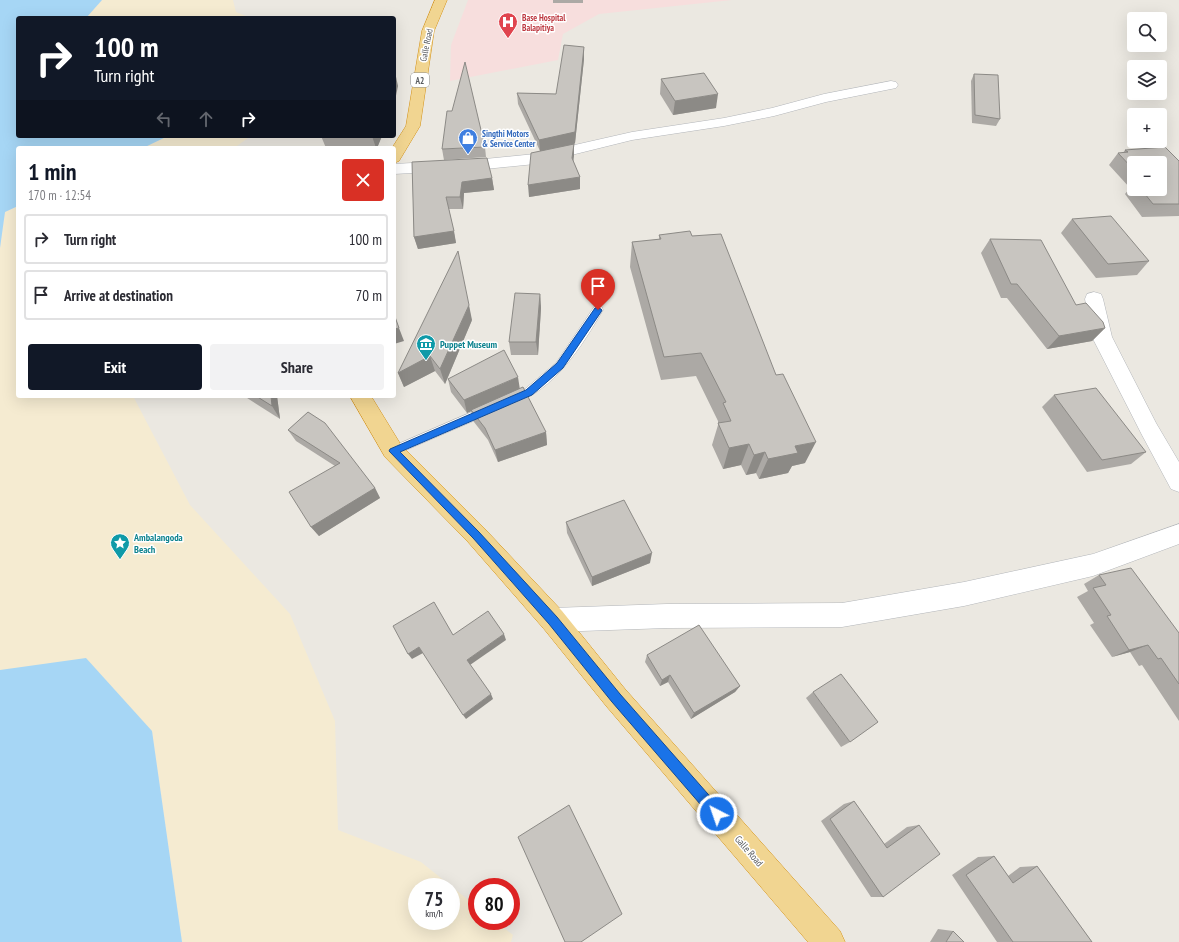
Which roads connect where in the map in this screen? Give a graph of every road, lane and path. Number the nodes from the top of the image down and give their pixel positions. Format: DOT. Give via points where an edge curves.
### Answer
graph roads {
  1 [pos="441,0"];
  2 [pos="891,85"];
  3 [pos="396,155"];
  4 [pos="396,169"];
  5 [pos="1094,299"];
  6 [pos="598,310"];
  7 [pos="361,398"];
  8 [pos="393,451"];
  9 [pos="1179,482"];
  10 [pos="1179,534"];
  11 [pos="553,620"];
  12 [pos="829,942"];
  1 -- 3 [label="highway, Galle Road / A2" via="428,31 413,126"];
  2 -- 4 [label="street" via="724,122 632,136 535,159"];
  5 -- 9 [label="street" via="1102,337"];
  6 -- 8 [label="lane" via="560,366 529,392"];
  7 -- 8 [label="highway, Galle Road"];
  8 -- 11 [label="highway, Galle Road" via="476,535"];
  10 -- 11 [label="street" via="1093,565 964,594 842,615 667,616"];
  11 -- 12 [label="highway, Galle Road" via="616,698"];
}
